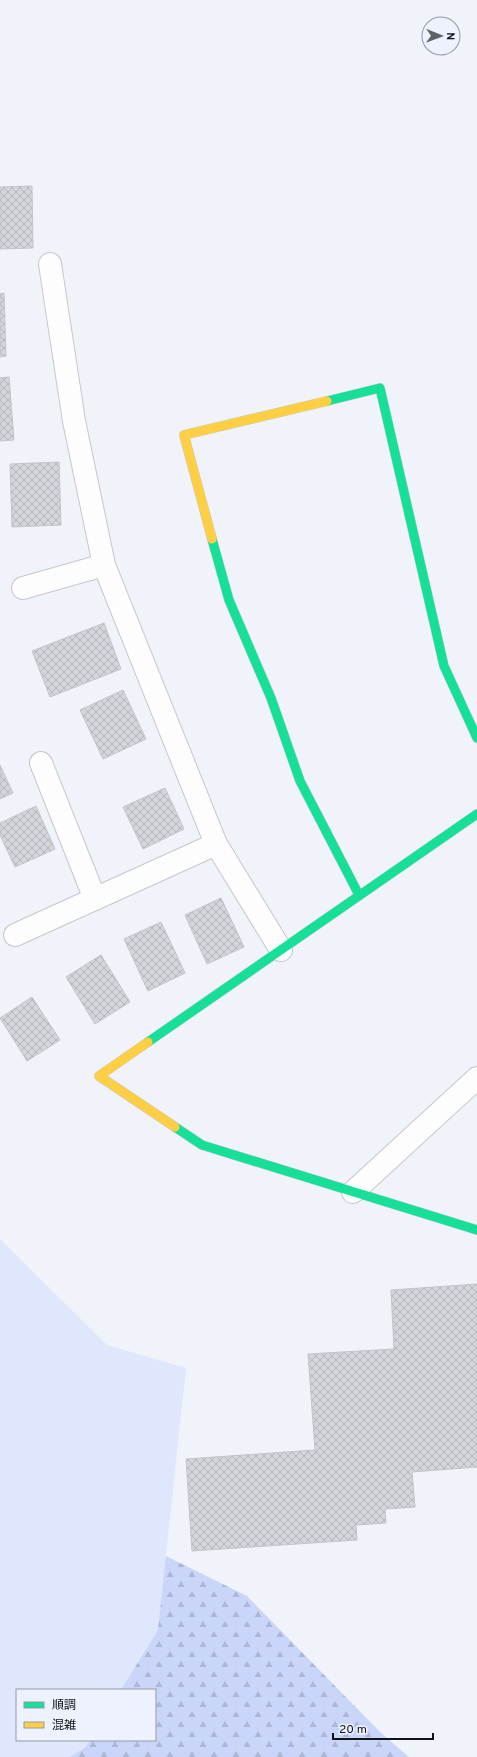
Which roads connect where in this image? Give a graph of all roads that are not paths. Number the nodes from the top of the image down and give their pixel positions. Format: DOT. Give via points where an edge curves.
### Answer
graph roads {
  1 [pos="50,264"];
  2 [pos="104,564"];
  3 [pos="23,588"];
  4 [pos="477,738"];
  5 [pos="42,763"];
  6 [pos="477,814"];
  7 [pos="216,844"];
  8 [pos="359,896"];
  9 [pos="95,899"];
  10 [pos="15,935"];
  11 [pos="281,950"];
  12 [pos="477,1078"];
  13 [pos="353,1192"];
  14 [pos="477,1230"];
  1 -- 2 [label="street" via="74,421"];
  2 -- 3 [label="street"];
  2 -- 7 [label="street"];
  4 -- 8 [label="street" via="444,666 380,388 184,435 228,600 271,698 300,781"];
  5 -- 9 [label="street"];
  6 -- 8 [label="street"];
  7 -- 9 [label="street"];
  7 -- 11 [label="street"];
  8 -- 11 [label="street"];
  9 -- 10 [label="street"];
  11 -- 13 [label="street" via="99,1076 202,1145"];
  12 -- 13 [label="street"];
  13 -- 14 [label="street"];
}
